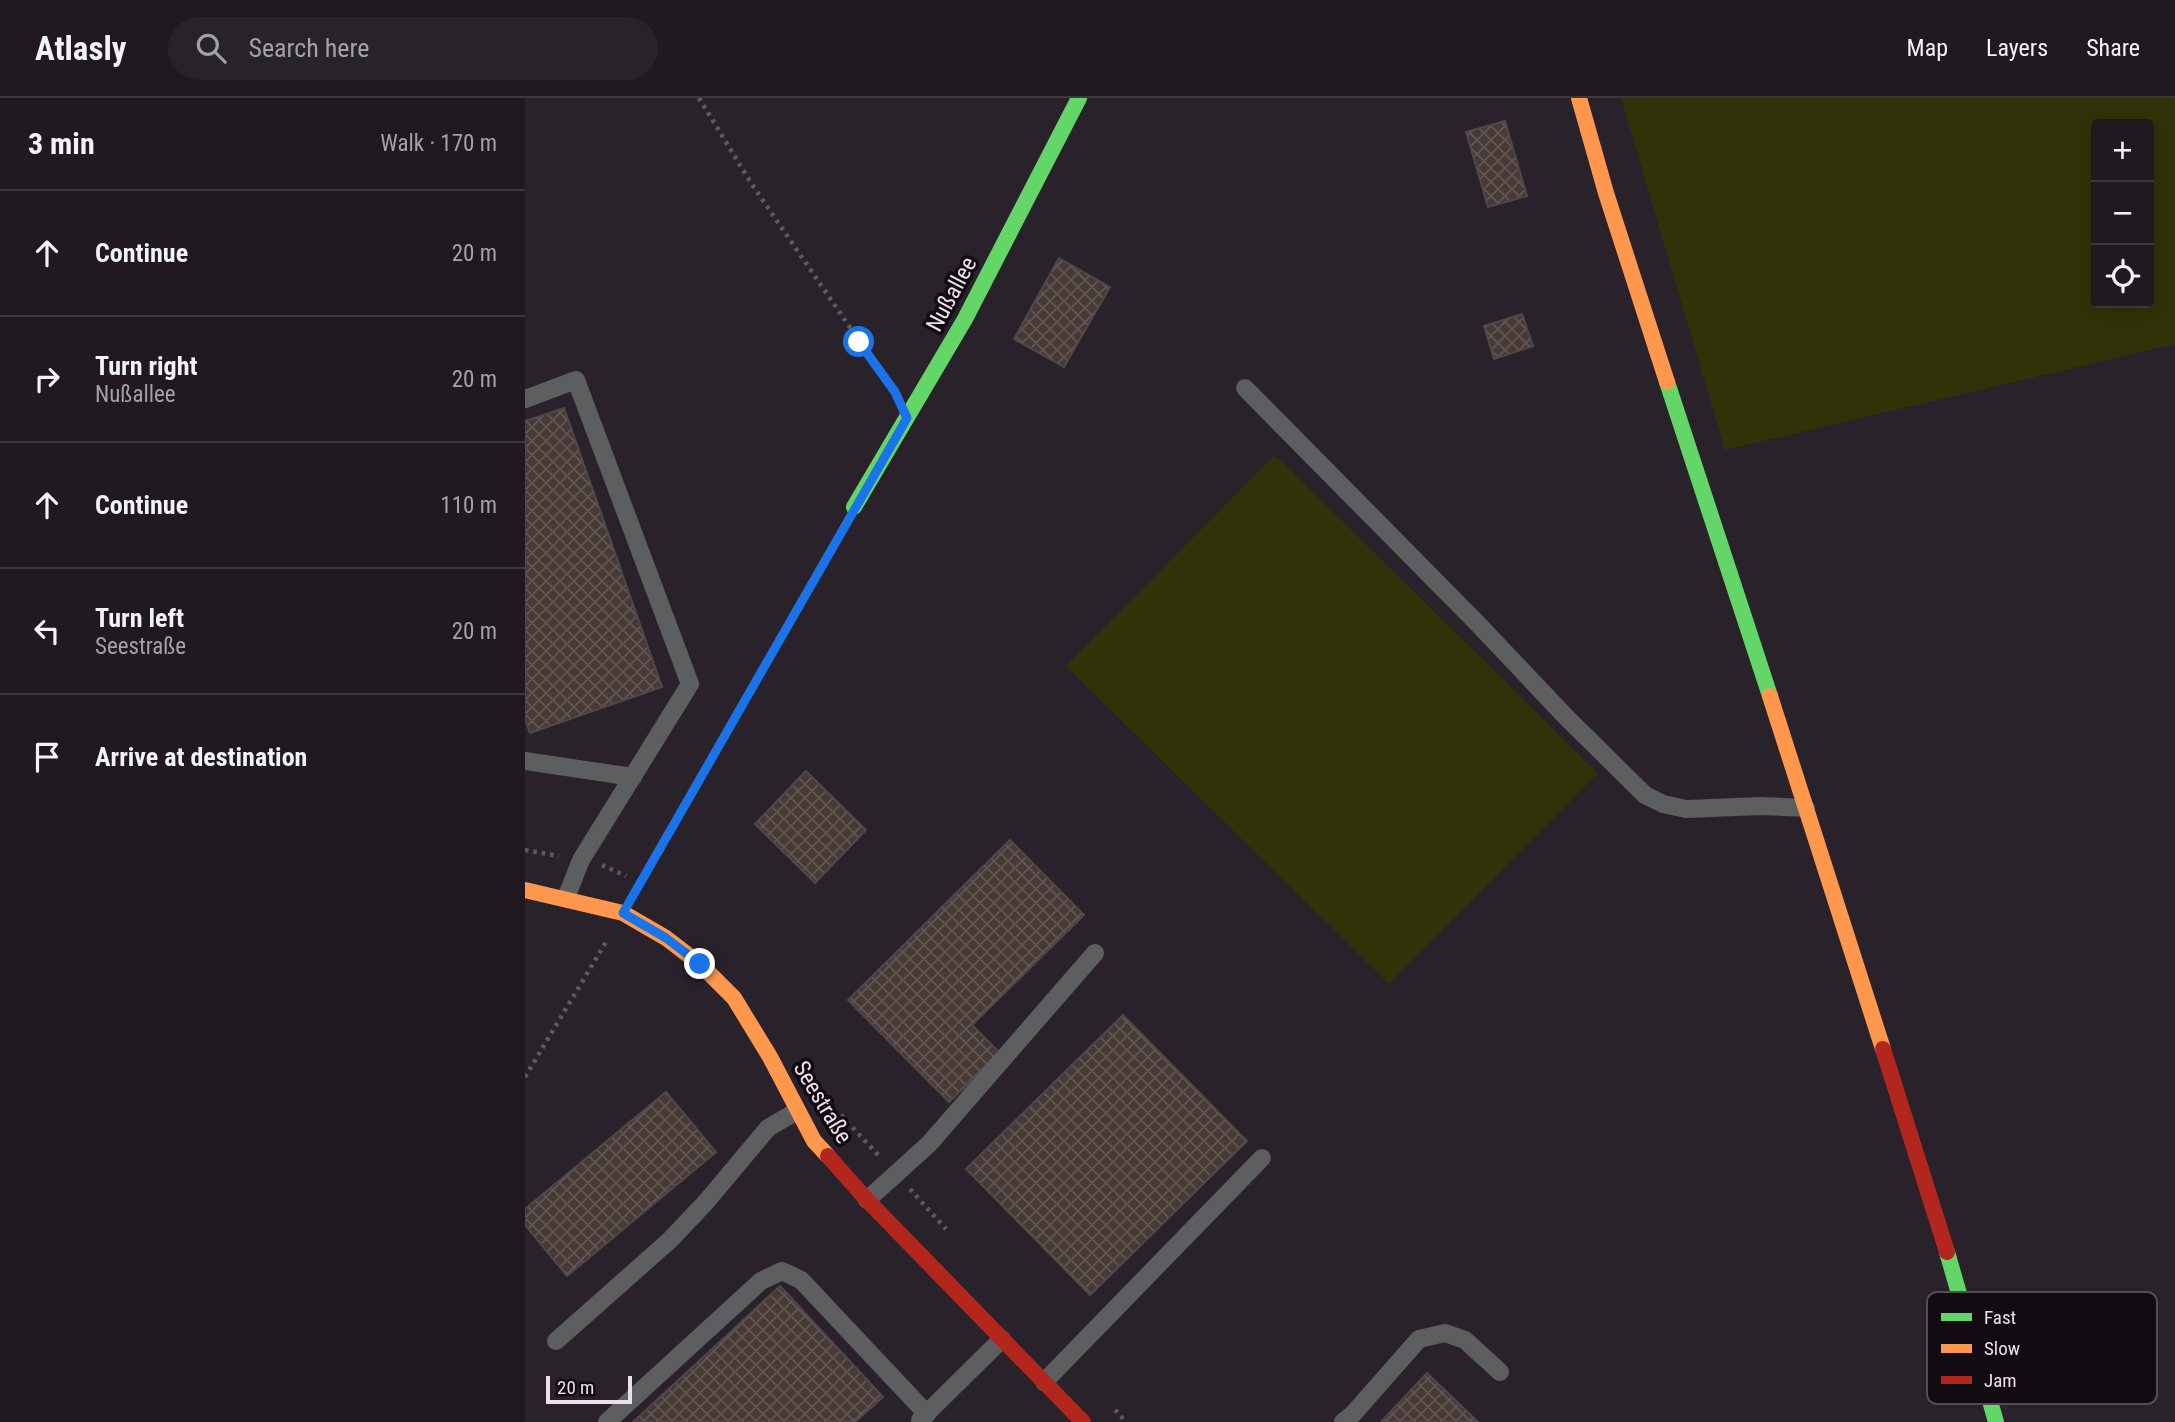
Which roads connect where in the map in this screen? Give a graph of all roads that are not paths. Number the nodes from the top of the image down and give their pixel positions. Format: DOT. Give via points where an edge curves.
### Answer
graph roads {
  1 [pos="1079,98"];
  2 [pos="1579,98"];
  3 [pos="1245,388"];
  4 [pos="525,399"];
  5 [pos="854,507"];
  6 [pos="525,761"];
  7 [pos="633,777"];
  8 [pos="1806,808"];
  9 [pos="525,890"];
  10 [pos="566,898"];
  11 [pos="1095,953"];
  12 [pos="797,1111"];
  13 [pos="1262,1158"];
  14 [pos="867,1200"];
  15 [pos="1959,1292"];
  16 [pos="1002,1339"];
  17 [pos="556,1341"];
  18 [pos="1500,1372"];
  19 [pos="1044,1382"];
  20 [pos="1991,1404"];
  21 [pos="922,1418"];
  22 [pos="607,1422"];
  23 [pos="1083,1422"];
  24 [pos="1343,1422"];
  25 [pos="1996,1422"];
  1 -- 5 [label="street, Nußallee" via="965,319"];
  2 -- 8 [label="street"];
  3 -- 8 [label="lane" via="1645,795 1686,809"];
  4 -- 7 [label="lane" via="576,380 690,684"];
  6 -- 7 [label="lane"];
  7 -- 10 [label="lane" via="581,860"];
  8 -- 15 [label="street"];
  9 -- 10 [label="street, Seestraße"];
  10 -- 12 [label="street, Seestraße" via="623,913 700,964 734,998"];
  11 -- 14 [label="lane" via="929,1144"];
  12 -- 14 [label="street, Seestraße" via="814,1141"];
  12 -- 17 [label="lane" via="768,1128 670,1240"];
  13 -- 19 [label="lane"];
  14 -- 16 [label="street, Seestraße"];
  16 -- 19 [label="street, Seestraße"];
  16 -- 21 [label="lane"];
  18 -- 24 [label="lane" via="1465,1340 1445,1333 1419,1339"];
  19 -- 23 [label="street, Seestraße"];
  20 -- 25 [label="street"];
  21 -- 22 [label="lane" via="801,1280 782,1271 761,1281"];
}
